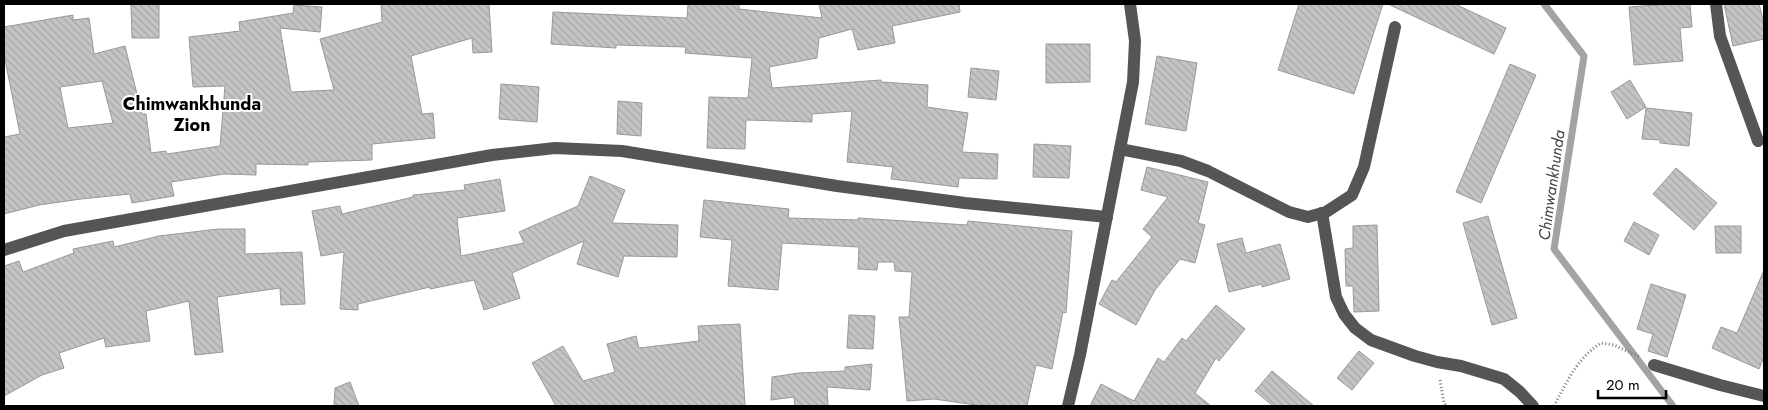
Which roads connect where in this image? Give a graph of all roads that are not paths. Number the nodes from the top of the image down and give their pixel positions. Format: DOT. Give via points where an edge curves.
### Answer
graph roads {
  1 [pos="1130,4"];
  2 [pos="1716,4"];
  3 [pos="1395,27"];
  4 [pos="1758,141"];
  5 [pos="1120,149"];
  6 [pos="1322,213"];
  7 [pos="1107,217"];
  8 [pos="4,250"];
  9 [pos="1654,365"];
  10 [pos="1764,396"];
  11 [pos="1068,406"];
  12 [pos="1533,406"];
  1 -- 5 [label="street" via="1135,41 1133,82"];
  2 -- 4 [label="street" via="1720,36"];
  3 -- 6 [label="street" via="1364,167 1352,195"];
  5 -- 6 [label="street" via="1181,161 1208,171 1289,212 1308,217"];
  5 -- 7 [label="street"];
  6 -- 12 [label="street" via="1336,298 1355,328 1371,340 1437,362 1504,379"];
  7 -- 8 [label="street" via="837,186 622,151 555,148 492,155 64,231"];
  7 -- 11 [label="street"];
  9 -- 10 [label="street"];
}
